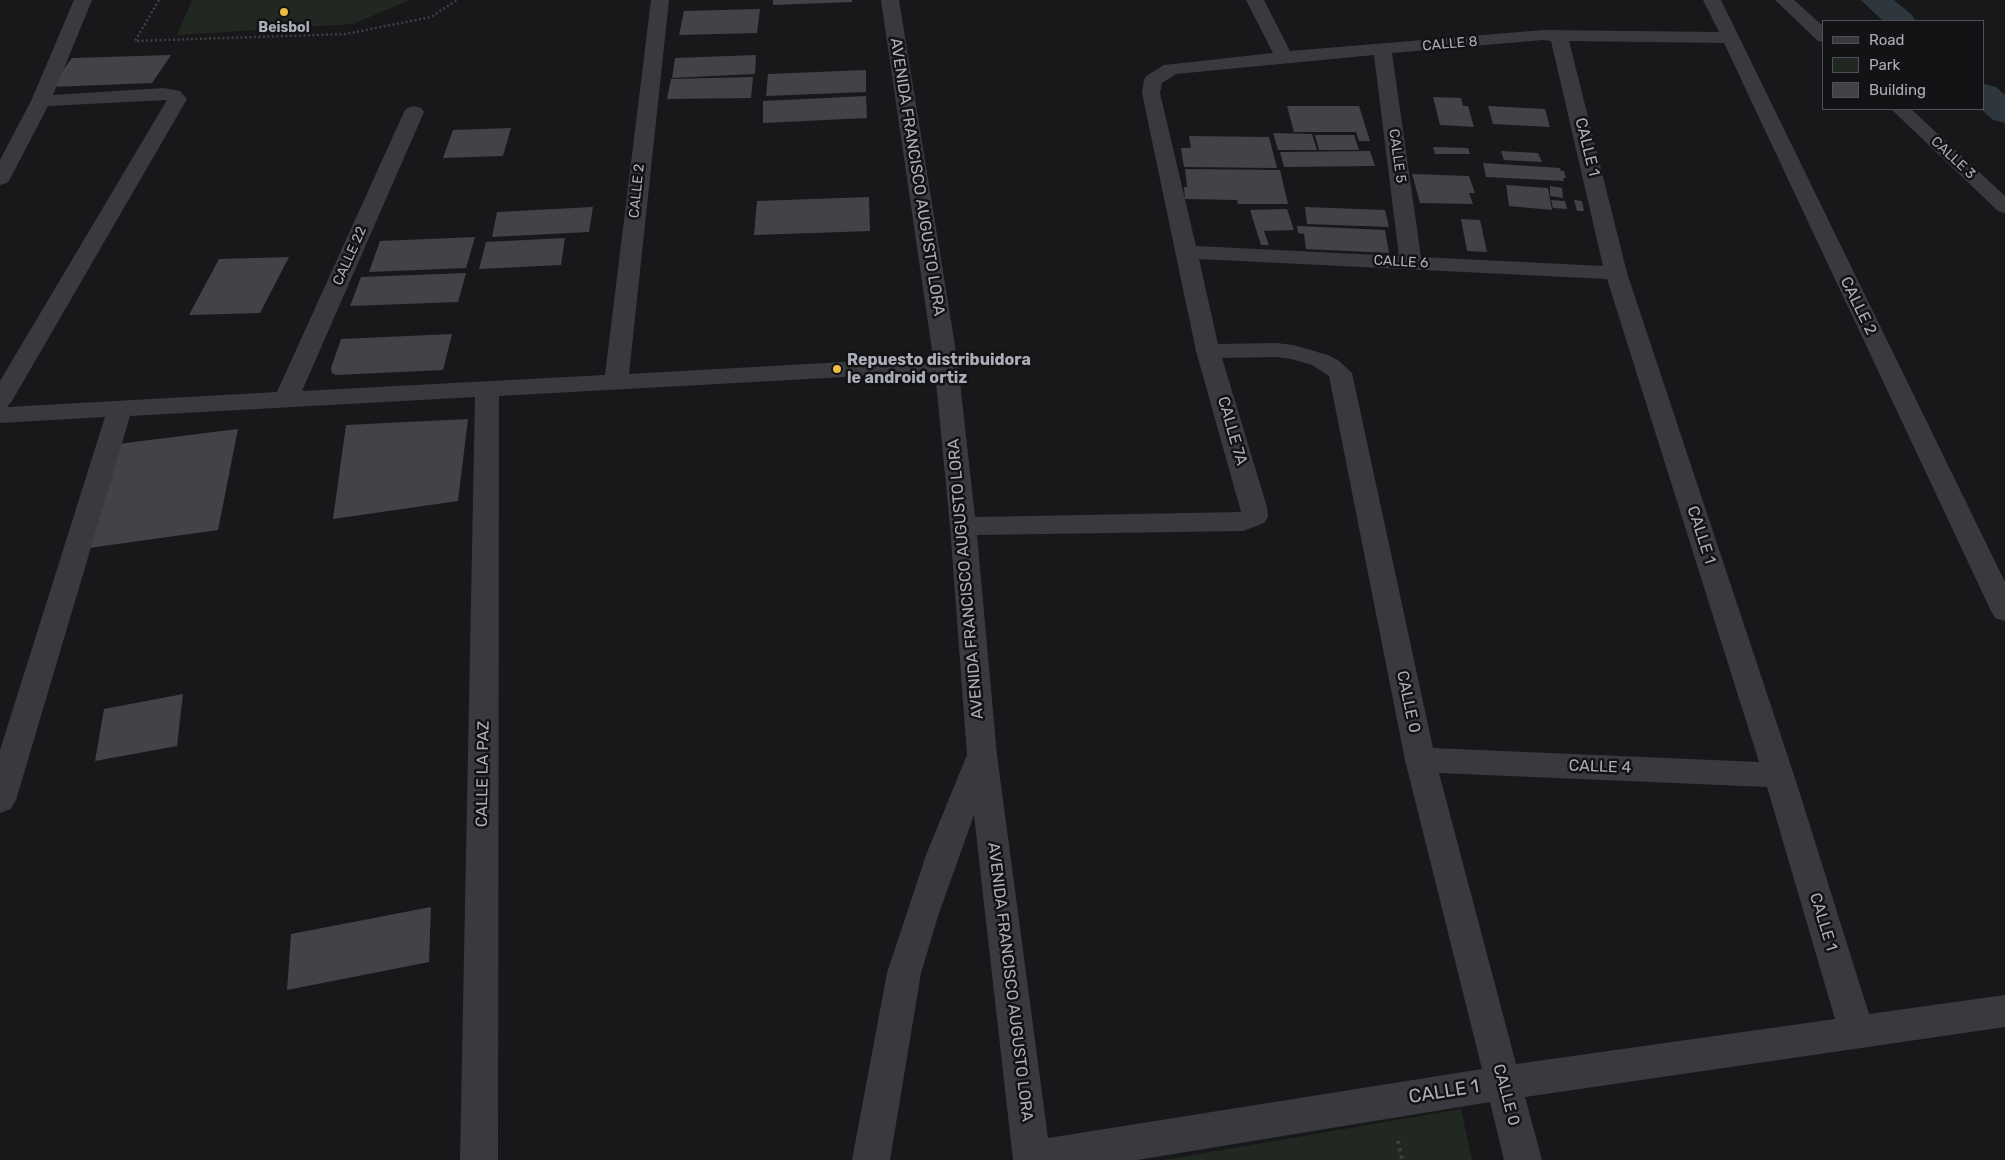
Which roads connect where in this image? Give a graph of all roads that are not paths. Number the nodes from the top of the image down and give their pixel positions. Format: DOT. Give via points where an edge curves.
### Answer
graph roads {
  1 [pos="83,0"];
  2 [pos="660,0"];
  3 [pos="890,0"];
  4 [pos="1255,0"];
  5 [pos="1712,0"];
  6 [pos="1784,0"];
  7 [pos="1559,35"];
  8 [pos="1822,35"];
  9 [pos="1729,38"];
  10 [pos="1382,49"];
  11 [pos="1284,57"];
  12 [pos="1171,70"];
  13 [pos="41,101"];
  14 [pos="1901,110"];
  15 [pos="414,112"];
  16 [pos="0,179"];
  17 [pos="2005,207"];
  18 [pos="1186,252"];
  19 [pos="1411,263"];
  20 [pos="1616,273"];
  21 [pos="1208,351"];
  22 [pos="946,364"];
  23 [pos="616,382"];
  24 [pos="487,389"];
  25 [pos="286,400"];
  26 [pos="0,401"];
  27 [pos="120,409"];
  28 [pos="0,416"];
  29 [pos="963,526"];
  30 [pos="2005,611"];
  31 [pos="982,755"];
  32 [pos="1420,760"];
  33 [pos="1779,775"];
  34 [pos="0,800"];
  35 [pos="2005,1011"];
  36 [pos="1857,1032"];
  37 [pos="1502,1083"];
  38 [pos="1032,1159"];
  39 [pos="479,1160"];
  40 [pos="870,1160"];
  41 [pos="1523,1160"];
  1 -- 13 [label="street"];
  2 -- 23 [label="street, CALLE 2"];
  3 -- 22 [label="street, AVENIDA FRANCISCO AUGUSTO LORA"];
  4 -- 11 [label="street"];
  5 -- 9 [label="street, CALLE 2"];
  6 -- 8 [label="street"];
  7 -- 9 [label="street, CALLE 8"];
  7 -- 10 [label="street, CALLE 8"];
  7 -- 20 [label="street, CALLE 1"];
  9 -- 30 [label="street, CALLE 2"];
  10 -- 11 [label="street, CALLE 8"];
  10 -- 19 [label="street, CALLE 5"];
  11 -- 12 [label="street, CALLE 8"];
  12 -- 18 [label="street, CALLE 7A" via="1153,80 1151,93"];
  13 -- 16 [label="street"];
  13 -- 26 [label="street" via="164,94 177,99"];
  14 -- 17 [label="street, CALLE 3"];
  15 -- 25 [label="street, CALLE 22"];
  18 -- 19 [label="street, CALLE 6"];
  18 -- 21 [label="street, CALLE 7A"];
  19 -- 20 [label="street, CALLE 6"];
  20 -- 33 [label="street, CALLE 1"];
  21 -- 29 [label="street, CALLE 7A" via="1255,517 1243,522"];
  21 -- 32 [label="street, CALLE 0" via="1293,352 1320,360 1340,373"];
  22 -- 23 [label="street"];
  22 -- 29 [label="street, AVENIDA FRANCISCO AUGUSTO LORA"];
  23 -- 24 [label="street"];
  24 -- 25 [label="street"];
  24 -- 39 [label="street, CALLE LA PAZ"];
  25 -- 27 [label="street"];
  27 -- 28 [label="street"];
  27 -- 34 [label="street"];
  29 -- 31 [label="street, AVENIDA FRANCISCO AUGUSTO LORA"];
  31 -- 38 [label="street, AVENIDA FRANCISCO AUGUSTO LORA"];
  31 -- 40 [label="street" via="942,855 904,973"];
  32 -- 33 [label="street, CALLE 4"];
  32 -- 37 [label="street, CALLE 0"];
  33 -- 36 [label="street, CALLE 1"];
  35 -- 36 [label="street, CALLE 1"];
  36 -- 37 [label="street, CALLE 1"];
  37 -- 38 [label="street, CALLE 1"];
  37 -- 41 [label="street, CALLE 0"];
}
